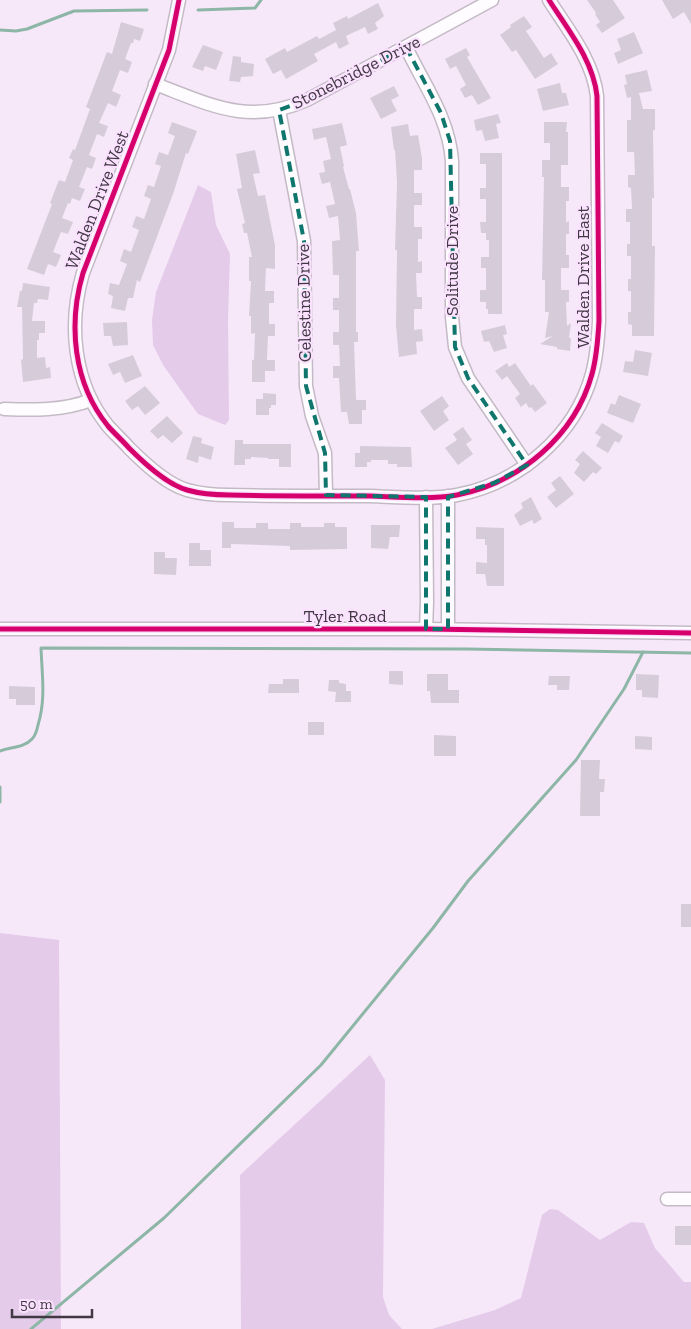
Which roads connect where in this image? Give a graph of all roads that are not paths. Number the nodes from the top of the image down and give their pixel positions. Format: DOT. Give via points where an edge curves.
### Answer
graph roads {
  1 [pos="179,0"];
  2 [pos="492,0"];
  3 [pos="549,0"];
  4 [pos="406,47"];
  5 [pos="155,84"];
  6 [pos="279,110"];
  7 [pos="91,400"];
  8 [pos="4,410"];
  9 [pos="527,465"];
  10 [pos="326,496"];
  11 [pos="448,496"];
  12 [pos="426,497"];
  13 [pos="0,629"];
  14 [pos="426,629"];
  15 [pos="448,630"];
  16 [pos="691,633"];
  17 [pos="667,1199"];
  18 [pos="691,1199"];
  1 -- 5 [label="street, Walden Drive West" via="173,36"];
  2 -- 4 [label="street, Stonebridge Drive"];
  3 -- 9 [label="street, Walden Drive East" via="585,57 597,96 598,343 592,376 579,404 554,441"];
  4 -- 6 [label="street, Stonebridge Drive" via="307,100"];
  4 -- 9 [label="street, Solitude Drive" via="441,113 451,147 455,347 468,378"];
  5 -- 6 [label="street, Stonebridge Drive" via="234,111 257,113"];
  5 -- 7 [label="street, Walden Drive West" via="78,290 75,339 81,375"];
  6 -- 10 [label="street, Celestine Drive" via="303,230 306,386 325,454"];
  7 -- 8 [label="street" via="60,408"];
  7 -- 10 [label="street, Walden Drive West" via="108,425 146,465 186,490 229,495"];
  9 -- 11 [label="street, Walden Drive East" via="494,483"];
  10 -- 12 [label="street, Walden Drive West"];
  11 -- 12 [label="street, Walden Drive East"];
  11 -- 15 [label="street"];
  12 -- 14 [label="street"];
  13 -- 14 [label="street, Tyler Road"];
  14 -- 15 [label="street, Tyler Road"];
  15 -- 16 [label="street, Tyler Road"];
  17 -- 18 [label="street"];
}
